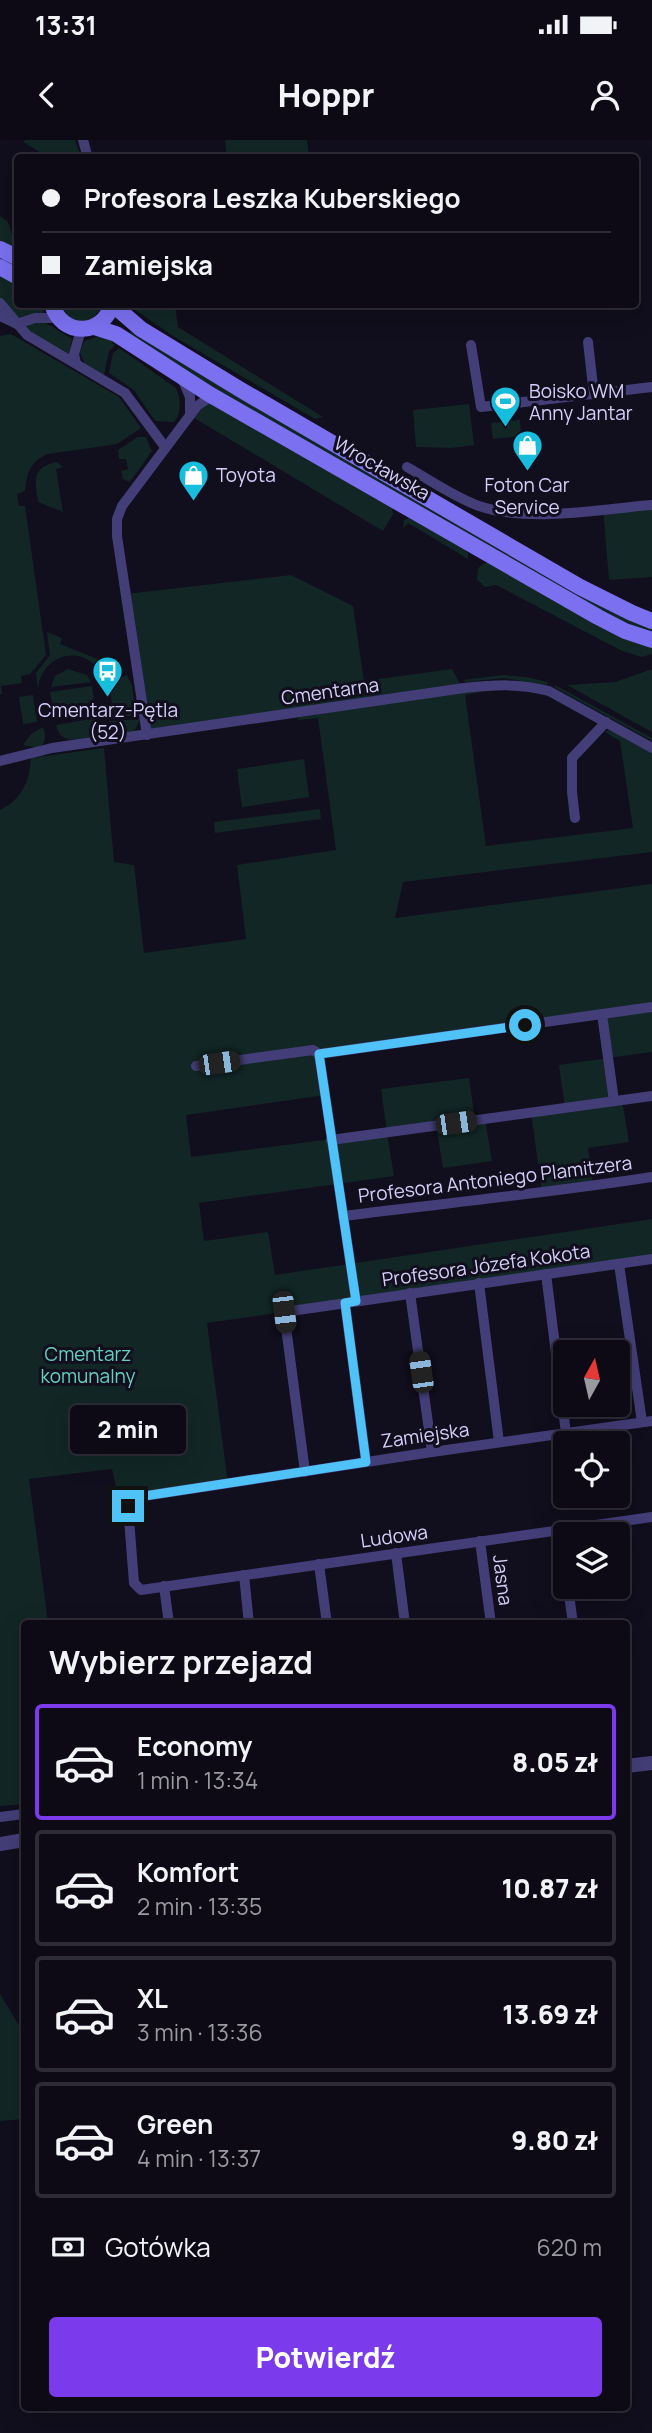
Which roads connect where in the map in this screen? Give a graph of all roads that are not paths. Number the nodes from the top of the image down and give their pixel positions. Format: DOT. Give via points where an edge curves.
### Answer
graph roads {
  1 [pos="0,303"];
  2 [pos="110,308"];
  3 [pos="116,308"];
  4 [pos="55,311"];
  5 [pos="0,316"];
  6 [pos="17,324"];
  7 [pos="88,328"];
  8 [pos="588,342"];
  9 [pos="471,345"];
  10 [pos="76,363"];
  11 [pos="180,376"];
  12 [pos="652,387"];
  13 [pos="594,395"];
  14 [pos="217,398"];
  15 [pos="190,415"];
  16 [pos="164,447"];
  17 [pos="407,467"];
  18 [pos="652,505"];
  19 [pos="652,621"];
  20 [pos="652,640"];
  21 [pos="606,722"];
  22 [pos="147,735"];
  23 [pos="652,748"];
  24 [pos="0,761"];
  25 [pos="575,818"];
  26 [pos="652,1007"];
  27 [pos="602,1014"];
  28 [pos="319,1054"];
  29 [pos="195,1066"];
  30 [pos="652,1096"];
  31 [pos="614,1101"];
  32 [pos="331,1140"];
  33 [pos="652,1177"];
  34 [pos="343,1216"];
  35 [pos="652,1259"];
  36 [pos="619,1264"];
  37 [pos="546,1274"];
  38 [pos="479,1283"];
  39 [pos="411,1293"];
  40 [pos="351,1302"];
  41 [pos="647,1422"];
  42 [pos="566,1431"];
  43 [pos="581,1431"];
  44 [pos="553,1435"];
  45 [pos="499,1442"];
  46 [pos="432,1452"];
  47 [pos="366,1462"];
  48 [pos="305,1472"];
  49 [pos="652,1517"];
  50 [pos="617,1522"];
  51 [pos="553,1531"];
  52 [pos="480,1541"];
  53 [pos="396,1553"];
  54 [pos="319,1564"];
  55 [pos="244,1575"];
  56 [pos="164,1586"];
  57 [pos="141,1590"];
  58 [pos="570,1599"];
  59 [pos="168,1620"];
  60 [pos="249,1620"];
  61 [pos="326,1620"];
  62 [pos="404,1620"];
  63 [pos="490,1620"];
  64 [pos="572,1620"];
  65 [pos="652,1763"];
  66 [pos="630,1766"];
  67 [pos="21,1814"];
  68 [pos="0,1817"];
  69 [pos="21,1840"];
  70 [pos="0,1843"];
  1 -- 6 [label="street"];
  2 -- 7 [label="main road" via="104,320"];
  3 -- 19 [label="main road, Wrocławska" via="141,330 241,390 580,587"];
  4 -- 6 [label="street"];
  4 -- 7 [label="main road, Wrocławska" via="70,328"];
  5 -- 6 [label="street"];
  6 -- 10 [label="street" via="27,335"];
  7 -- 10 [label="street" via="74,354"];
  7 -- 11 [label="main road, Wrocławska" via="116,334"];
  8 -- 13 [label="street"];
  9 -- 13 [label="street" via="481,407"];
  10 -- 16 [label="street" via="125,393"];
  11 -- 14 [label="main road, Wrocławska"];
  11 -- 15 [label="street" via="190,397"];
  12 -- 13 [label="street"];
  14 -- 15 [label="street" via="201,402"];
  14 -- 20 [label="main road, Wrocławska" via="598,617"];
  15 -- 16 [label="street"];
  16 -- 22 [label="street" via="122,506 116,526"];
  17 -- 18 [label="street" via="474,504 507,512 540,514"];
  21 -- 22 [label="street, Cmentarna" via="549,691 507,684"];
  21 -- 23 [label="street, Cmentarna"];
  21 -- 25 [label="street" via="572,758"];
  22 -- 24 [label="street, Cmentarna"];
  26 -- 27 [label="street"];
  27 -- 28 [label="street"];
  27 -- 31 [label="street"];
  28 -- 29 [label="street" via="313,1050"];
  28 -- 32 [label="street"];
  30 -- 31 [label="street"];
  31 -- 32 [label="street"];
  32 -- 34 [label="street"];
  33 -- 34 [label="street, Profesora Antoniego Plamitzera"];
  34 -- 40 [label="street"];
  35 -- 36 [label="street, Profesora Józefa Kokota"];
  36 -- 37 [label="street, Profesora Józefa Kokota"];
  36 -- 41 [label="street"];
  37 -- 38 [label="street, Profesora Józefa Kokota"];
  37 -- 42 [label="street"];
  38 -- 39 [label="street, Profesora Józefa Kokota"];
  38 -- 45 [label="street"];
  39 -- 40 [label="street, Profesora Józefa Kokota"];
  39 -- 46 [label="street"];
  40 -- 47 [label="street"];
  40 -- 48 [label="street, Profesora Józefa Kokota" via="284,1312"];
  41 -- 43 [label="street, Zamiejska"];
  44 -- 45 [label="street, Zamiejska"];
  45 -- 46 [label="street, Zamiejska"];
  46 -- 47 [label="street, Zamiejska"];
  47 -- 48 [label="street, Zamiejska"];
  48 -- 57 [label="street, Zamiejska" via="131,1501 134,1583"];
  49 -- 50 [label="street, Ludowa"];
  51 -- 52 [label="street, Ludowa"];
  52 -- 53 [label="street, Ludowa"];
  52 -- 63 [label="street, Jasna"];
  53 -- 54 [label="street, Ludowa"];
  53 -- 62 [label="street"];
  54 -- 55 [label="street, Ludowa"];
  54 -- 61 [label="street"];
  55 -- 56 [label="street, Ludowa"];
  55 -- 60 [label="street"];
  56 -- 57 [label="street, Ludowa"];
  56 -- 59 [label="street"];
  58 -- 64 [label="street"];
  65 -- 66 [label="street"];
  67 -- 68 [label="street"];
  69 -- 70 [label="street"];
}
